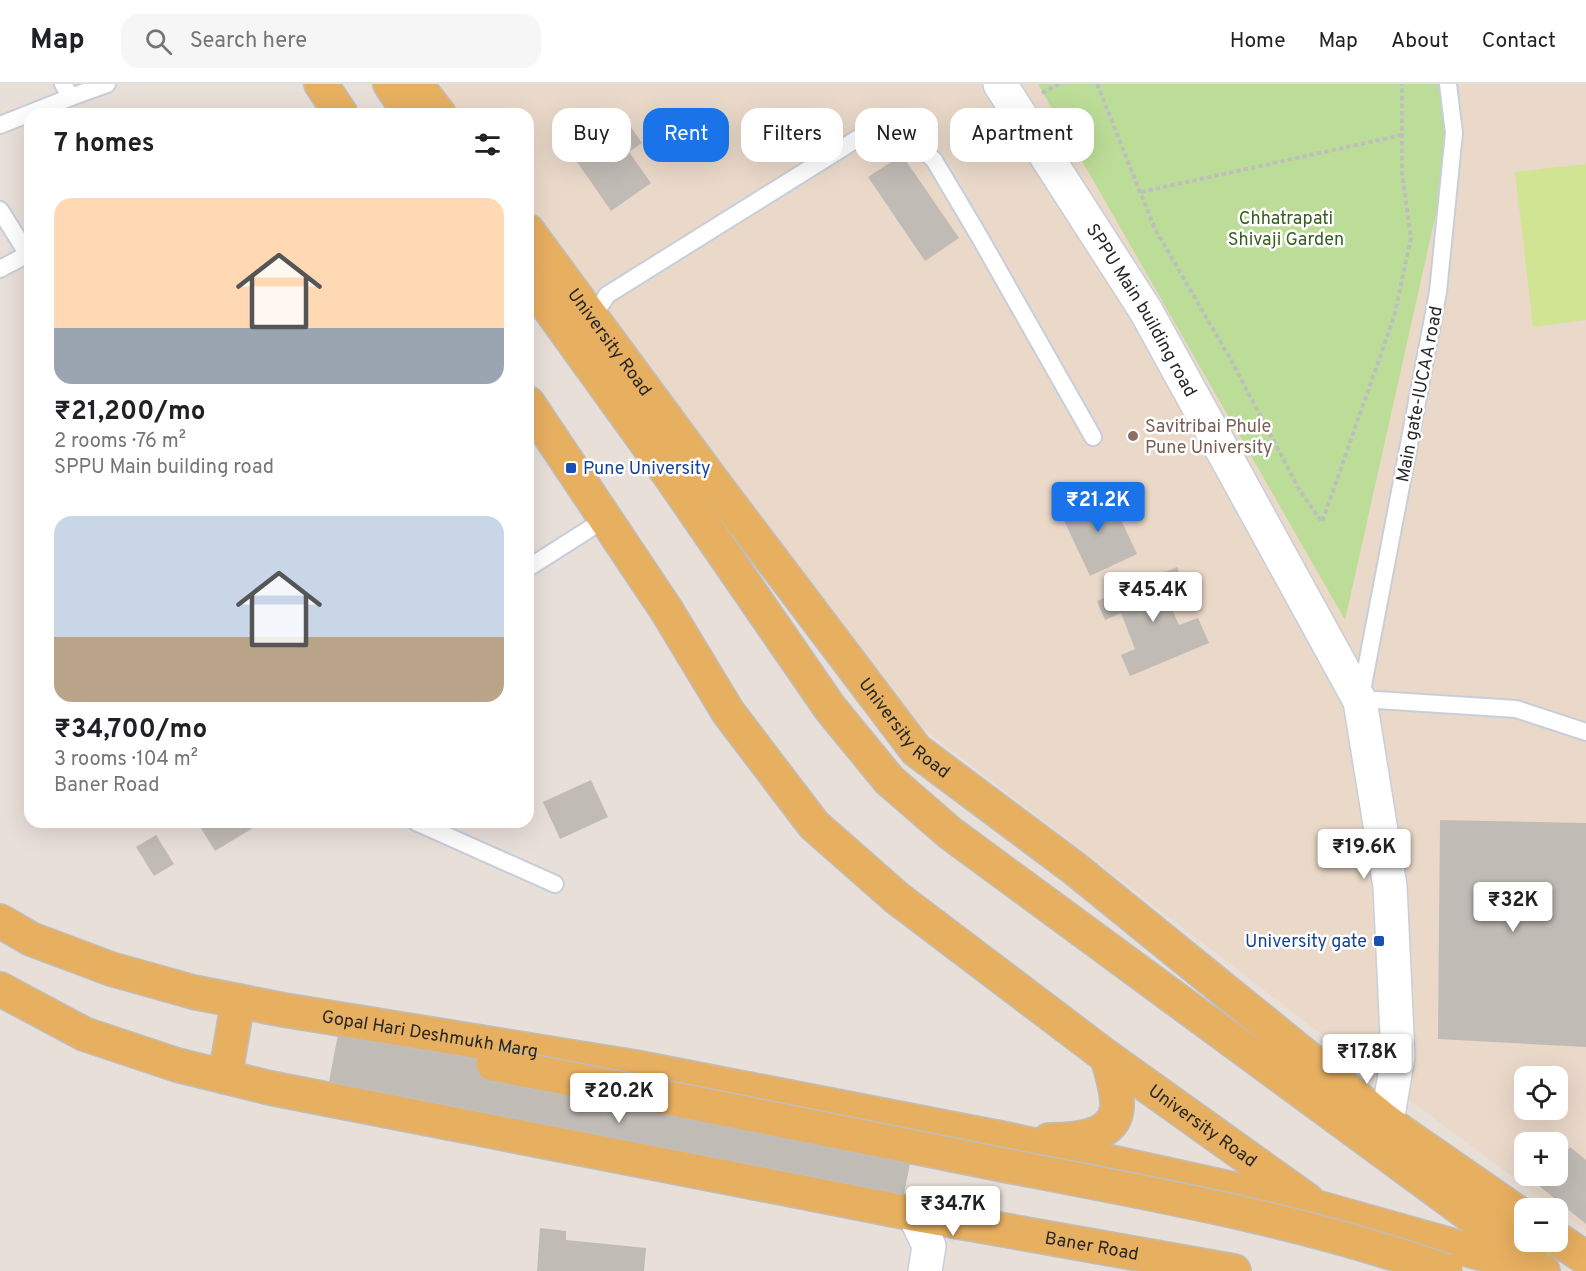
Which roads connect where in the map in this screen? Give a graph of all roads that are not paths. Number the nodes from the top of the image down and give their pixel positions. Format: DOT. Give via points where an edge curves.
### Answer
graph roads {
  1 [pos="107,84"];
  2 [pos="321,84"];
  3 [pos="390,84"];
  4 [pos="416,84"];
  5 [pos="1000,84"];
  6 [pos="1448,84"];
  7 [pos="67,91"];
  8 [pos="34,108"];
  9 [pos="337,108"];
  10 [pos="406,108"];
  11 [pos="434,108"];
  12 [pos="24,113"];
  13 [pos="0,125"];
  14 [pos="0,210"];
  15 [pos="534,239"];
  16 [pos="24,247"];
  17 [pos="24,257"];
  18 [pos="0,269"];
  19 [pos="534,287"];
  20 [pos="593,317"];
  21 [pos="534,412"];
  22 [pos="1093,437"];
  23 [pos="605,519"];
  24 [pos="534,564"];
  25 [pos="1360,701"];
  26 [pos="1586,732"];
  27 [pos="429,828"];
  28 [pos="555,884"];
  29 [pos="0,921"];
  30 [pos="0,989"];
  31 [pos="238,1001"];
  32 [pos="410,1031"];
  33 [pos="1107,1057"];
  34 [pos="225,1077"];
  35 [pos="406,1115"];
  36 [pos="1387,1122"];
  37 [pos="1011,1140"];
  38 [pos="1316,1207"];
  39 [pos="1514,1209"];
  40 [pos="914,1214"];
  41 [pos="1568,1246"];
  42 [pos="1586,1258"];
  43 [pos="926,1271"];
  44 [pos="1234,1271"];
  45 [pos="1257,1271"];
  46 [pos="1390,1271"];
  47 [pos="1446,1271"];
  48 [pos="1545,1271"];
  1 -- 7 [label="lane"];
  2 -- 9 [label="main road"];
  3 -- 10 [label="main road"];
  4 -- 11 [label="main road"];
  5 -- 25 [label="street, SPPU Main building road" via="1146,311"];
  6 -- 25 [label="lane, Main gate-IUCAA road" via="1454,133 1438,292"];
  7 -- 8 [label="lane"];
  12 -- 13 [label="lane"];
  14 -- 16 [label="lane"];
  15 -- 20 [label="main road, University Road"];
  17 -- 18 [label="lane"];
  19 -- 48 [label="main road" via="830,708 889,780 950,833"];
  20 -- 22 [label="lane" via="607,295 876,127 891,127 906,134 934,160"];
  20 -- 36 [label="main road, University Road" via="916,750 1074,868"];
  21 -- 23 [label="main road, University Road"];
  23 -- 24 [label="lane"];
  23 -- 33 [label="main road, University Road" via="728,712 814,825 897,898"];
  25 -- 26 [label="lane" via="1516,709"];
  25 -- 36 [label="street, SPPU Main building road" via="1390,886 1398,1056"];
  27 -- 28 [label="lane"];
  29 -- 31 [label="main road, Gopal Hari Deshmukh Marg" via="31,939 111,969"];
  30 -- 34 [label="main road" via="84,1034"];
  31 -- 32 [label="main road, Gopal Hari Deshmukh Marg"];
  31 -- 34 [label="main road"];
  32 -- 37 [label="main road, Gopal Hari Deshmukh Marg" via="634,1067"];
  32 -- 47 [label="main road, bridge" via="493,1064 1213,1205 1332,1234"];
  33 -- 37 [label="main road" via="1117,1109 1110,1125 1070,1140"];
  33 -- 38 [label="main road, University Road"];
  34 -- 35 [label="main road"];
  35 -- 40 [label="main road"];
  35 -- 45 [label="main road" via="482,1120 1045,1224"];
  36 -- 39 [label="main road, University Road"];
  37 -- 38 [label="main road"];
  38 -- 46 [label="main road"];
  38 -- 48 [label="main road"];
  40 -- 43 [label="street" via="929,1246"];
  40 -- 44 [label="main road, Baner Road"];
  41 -- 42 [label="main road"];
}
